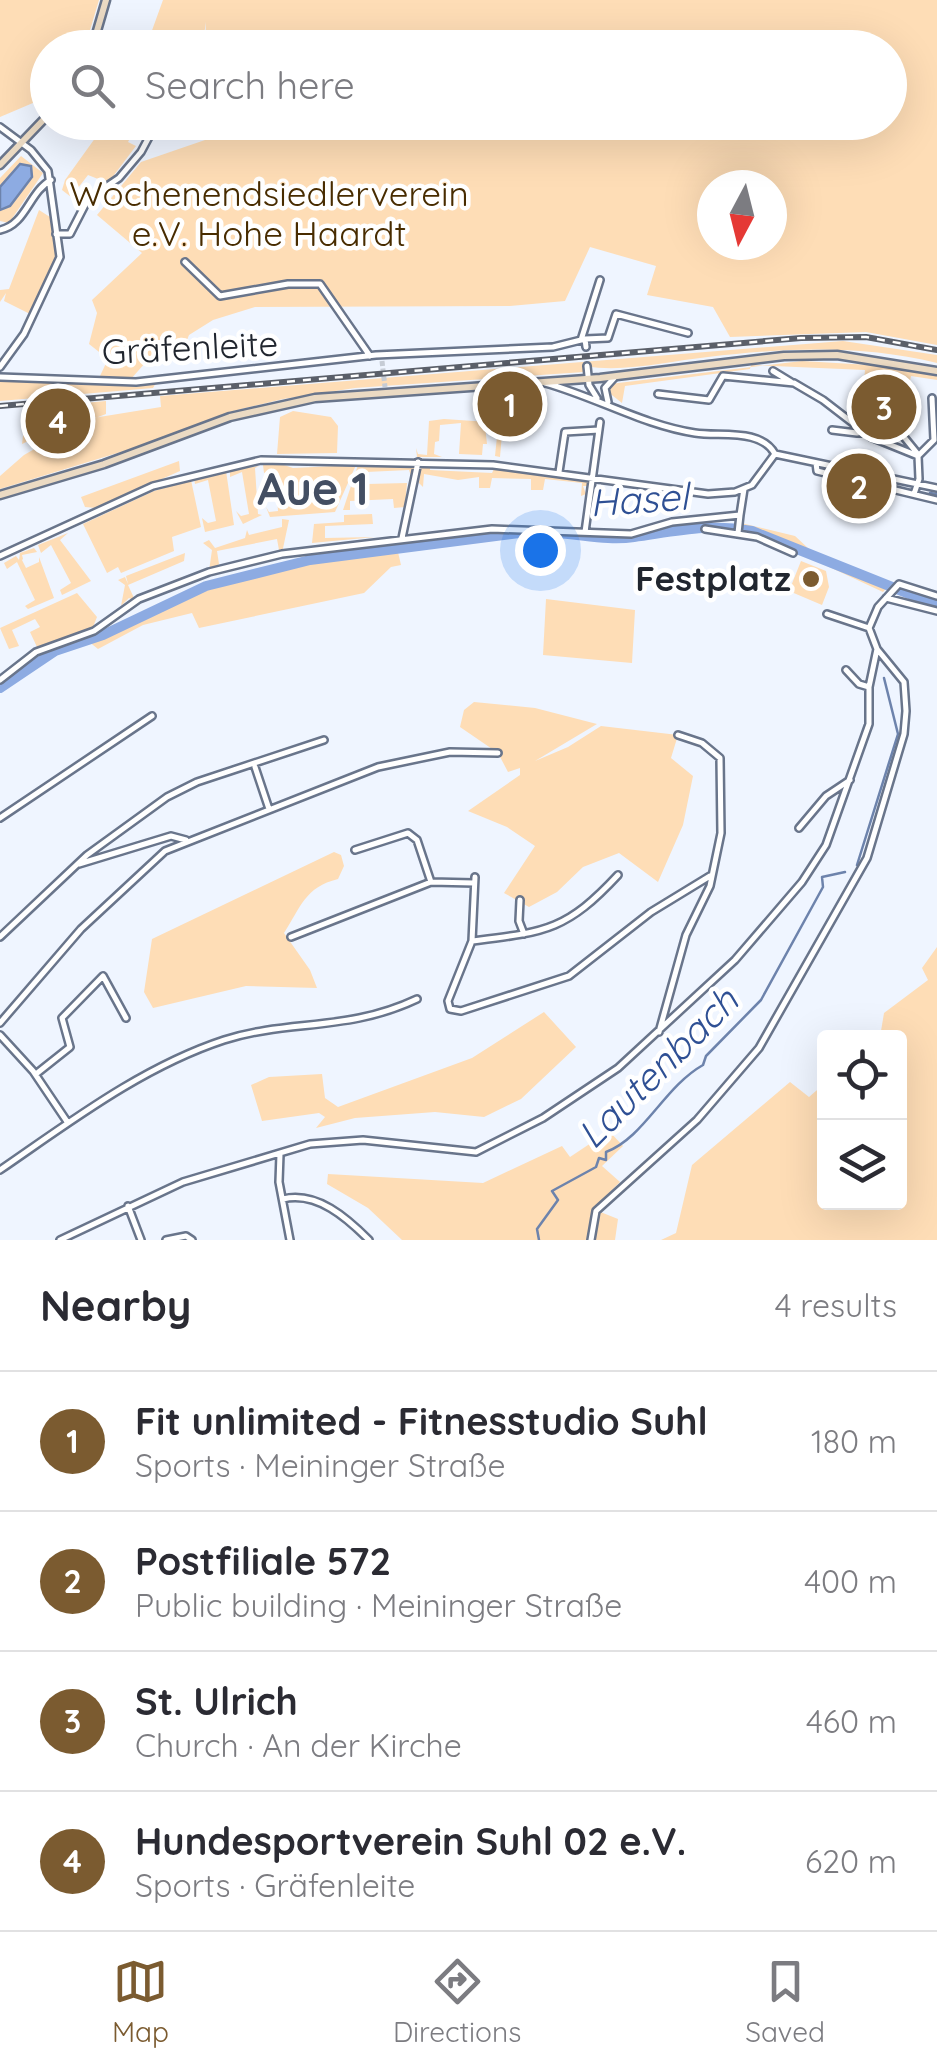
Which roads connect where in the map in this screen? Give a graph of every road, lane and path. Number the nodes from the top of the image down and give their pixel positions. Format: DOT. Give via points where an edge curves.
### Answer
graph roads {
  1 [pos="106,0"];
  2 [pos="97,30"];
  3 [pos="0,128"];
  4 [pos="30,133"];
  5 [pos="147,140"];
  6 [pos="21,142"];
  7 [pos="0,164"];
  8 [pos="52,180"];
  9 [pos="0,230"];
  10 [pos="56,234"];
  11 [pos="185,262"];
  12 [pos="600,280"];
  13 [pos="688,333"];
  14 [pos="584,342"];
  15 [pos="370,356"];
  16 [pos="587,366"];
  17 [pos="0,367"];
  18 [pos="937,371"];
  19 [pos="773,372"];
  20 [pos="617,376"];
  21 [pos="0,377"];
  22 [pos="588,379"];
  23 [pos="542,382"];
  24 [pos="794,383"];
  25 [pos="658,394"];
  26 [pos="932,398"];
  27 [pos="606,404"];
  28 [pos="935,429"];
  29 [pos="832,430"];
  30 [pos="864,432"];
  31 [pos="776,454"];
  32 [pos="918,456"];
  33 [pos="418,462"];
  34 [pos="559,472"];
  35 [pos="593,477"];
  36 [pos="882,483"];
  37 [pos="916,484"];
  38 [pos="937,488"];
  39 [pos="744,489"];
  40 [pos="914,494"];
  41 [pos="0,495"];
  42 [pos="937,500"];
  43 [pos="740,515"];
  44 [pos="705,529"];
  45 [pos="585,532"];
  46 [pos="738,534"];
  47 [pos="402,538"];
  48 [pos="794,553"];
  49 [pos="0,556"];
  50 [pos="888,596"];
  51 [pos="937,596"];
  52 [pos="937,612"];
  53 [pos="827,614"];
  54 [pos="869,628"];
  55 [pos="877,649"];
  56 [pos="846,670"];
  57 [pos="0,680"];
  58 [pos="868,687"];
  59 [pos="152,716"];
  60 [pos="678,734"];
  61 [pos="324,740"];
  62 [pos="498,753"];
  63 [pos="254,766"];
  64 [pos="850,780"];
  65 [pos="269,809"];
  66 [pos="0,818"];
  67 [pos="798,828"];
  68 [pos="187,840"];
  69 [pos="356,850"];
  70 [pos="80,864"];
  71 [pos="618,875"];
  72 [pos="710,876"];
  73 [pos="431,882"];
  74 [pos="520,900"];
  75 [pos="524,934"];
  76 [pos="0,937"];
  77 [pos="291,937"];
  78 [pos="472,941"];
  79 [pos="417,1000"];
  80 [pos="126,1018"];
  81 [pos="0,1023"];
  82 [pos="0,1035"];
  83 [pos="658,1035"];
  84 [pos="36,1074"];
  85 [pos="68,1123"];
  86 [pos="280,1154"];
  87 [pos="0,1170"];
  88 [pos="283,1199"];
  89 [pos="128,1206"];
  90 [pos="355,1226"];
  91 [pos="60,1240"];
  92 [pos="141,1240"];
  93 [pos="166,1240"];
  94 [pos="192,1240"];
  95 [pos="290,1240"];
  96 [pos="356,1240"];
  97 [pos="369,1240"];
  98 [pos="591,1240"];
  1 -- 2 [label="main road"];
  3 -- 6 [label="street"];
  4 -- 6 [label="main road"];
  5 -- 10 [label="street" via="105,189 88,198 70,234"];
  6 -- 7 [label="main road"];
  6 -- 8 [label="street"];
  8 -- 9 [label="street" via="35,190 18,221"];
  8 -- 10 [label="street"];
  10 -- 17 [label="street" via="59,266"];
  11 -- 15 [label="street" via="220,296 320,284"];
  12 -- 14 [label="street"];
  13 -- 14 [label="street" via="616,314 608,338"];
  14 -- 15 [label="street, Gräfenleite"];
  15 -- 21 [label="street, Gräfenleite" via="136,382"];
  16 -- 22 [label="street"];
  18 -- 20 [label="main road" via="837,355"];
  19 -- 24 [label="street"];
  20 -- 22 [label="main road"];
  20 -- 27 [label="street" via="604,391"];
  22 -- 23 [label="main road"];
  22 -- 27 [label="street"];
  23 -- 27 [label="street"];
  23 -- 41 [label="main road" via="386,390 255,410"];
  24 -- 25 [label="street" via="723,376 708,400"];
  24 -- 30 [label="street"];
  26 -- 28 [label="street"];
  27 -- 31 [label="street" via="677,430 753,438"];
  28 -- 32 [label="street" via="933,444"];
  29 -- 30 [label="street"];
  30 -- 32 [label="street"];
  30 -- 32 [label="street" via="895,426"];
  31 -- 36 [label="street" via="816,462 816,472"];
  31 -- 39 [label="street" via="760,479"];
  32 -- 37 [label="street"];
  33 -- 34 [label="street"];
  33 -- 47 [label="street"];
  33 -- 49 [label="street" via="283,459 227,465 153,486"];
  34 -- 35 [label="street"];
  34 -- 35 [label="street" via="565,432 600,426"];
  35 -- 39 [label="street" via="708,494"];
  35 -- 45 [label="street"];
  36 -- 37 [label="street"];
  36 -- 40 [label="street"];
  37 -- 38 [label="street"];
  37 -- 40 [label="street"];
  39 -- 43 [label="street"];
  40 -- 42 [label="street"];
  43 -- 45 [label="street" via="631,534"];
  43 -- 46 [label="street"];
  44 -- 46 [label="street"];
  45 -- 47 [label="street" via="492,529"];
  46 -- 48 [label="street"];
  47 -- 57 [label="street" via="326,546 209,572 140,599 94,631 36,652"];
  50 -- 51 [label="street" via="904,584"];
  50 -- 52 [label="street"];
  50 -- 54 [label="street"];
  53 -- 54 [label="street"];
  54 -- 55 [label="street"];
  55 -- 58 [label="street"];
  55 -- 98 [label="street" via="904,682 906,711 867,858 760,1048 697,1120 596,1211"];
  56 -- 58 [label="street"];
  58 -- 64 [label="street" via="869,724"];
  59 -- 66 [label="street"];
  60 -- 72 [label="street" via="720,758 720,833"];
  61 -- 63 [label="street"];
  62 -- 65 [label="street" via="450,752 378,767"];
  63 -- 65 [label="street"];
  63 -- 70 [label="street" via="168,797"];
  64 -- 67 [label="street"];
  64 -- 83 [label="street" via="826,845 802,882"];
  65 -- 68 [label="street"];
  68 -- 70 [label="street" via="172,836"];
  68 -- 81 [label="street" via="132,878"];
  69 -- 73 [label="street" via="408,834"];
  70 -- 76 [label="street"];
  71 -- 75 [label="street" via="582,912"];
  72 -- 78 [label="street" via="569,976 479,1007 450,1009"];
  72 -- 83 [label="street"];
  73 -- 77 [label="street"];
  73 -- 78 [label="street" via="474,880"];
  74 -- 75 [label="street"];
  75 -- 78 [label="street"];
  79 -- 85 [label="street" via="349,1024 226,1040"];
  80 -- 84 [label="street" via="103,976 62,1018 70,1046"];
  82 -- 84 [label="street"];
  83 -- 86 [label="street" via="542,1118 476,1152 363,1140 315,1143"];
  84 -- 85 [label="street"];
  85 -- 87 [label="street"];
  86 -- 88 [label="street"];
  86 -- 89 [label="street" via="182,1182"];
  88 -- 90 [label="street" via="318,1203"];
  88 -- 95 [label="street"];
  89 -- 91 [label="street"];
  89 -- 92 [label="street"];
  90 -- 96 [label="street"];
  90 -- 97 [label="street"];
  93 -- 94 [label="street"];
}
